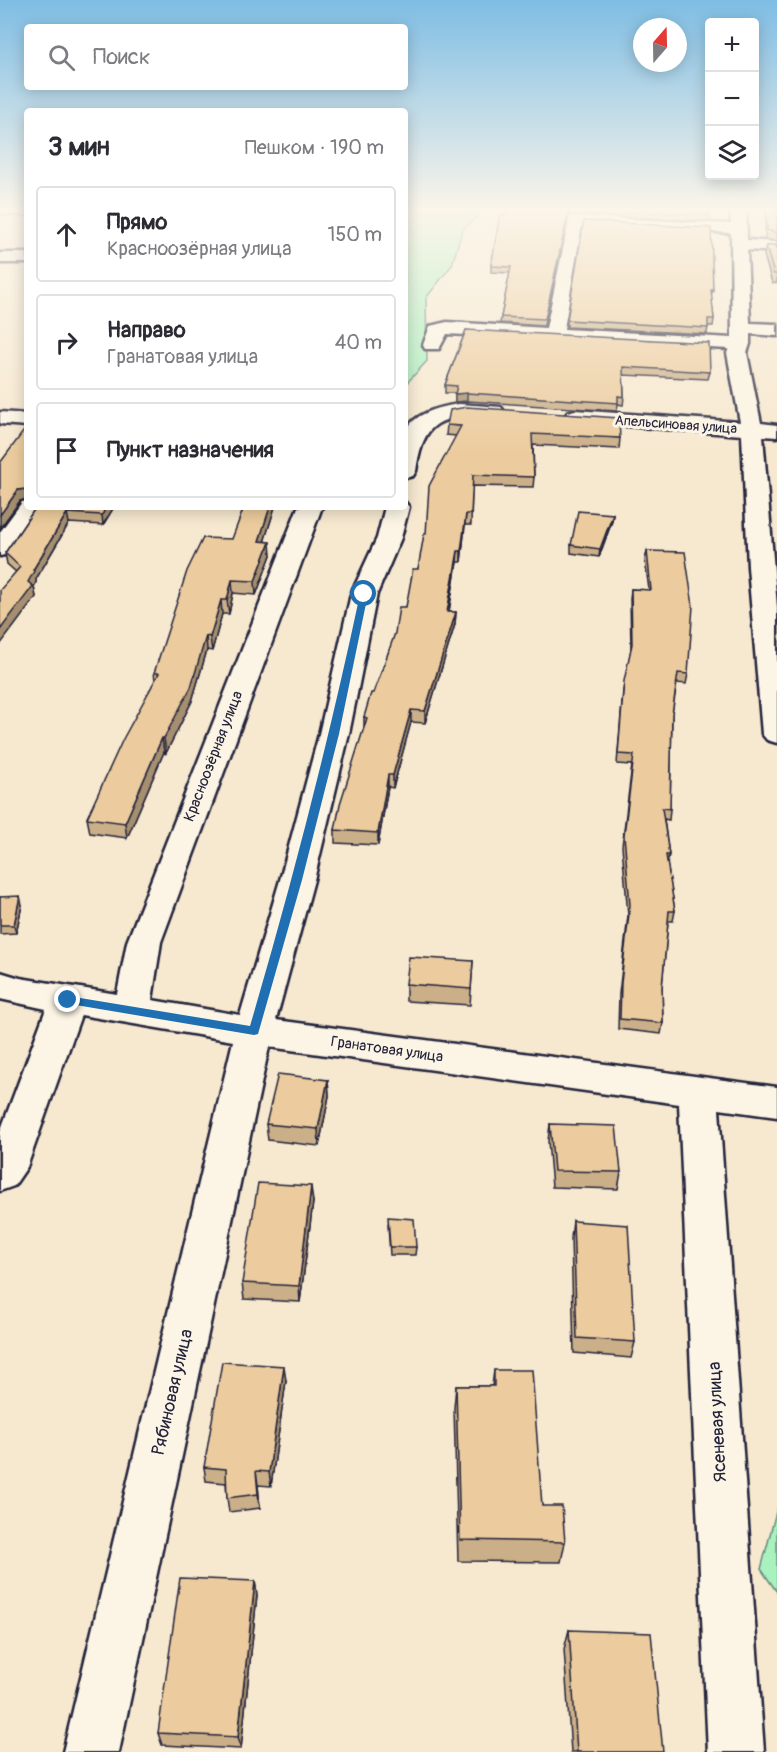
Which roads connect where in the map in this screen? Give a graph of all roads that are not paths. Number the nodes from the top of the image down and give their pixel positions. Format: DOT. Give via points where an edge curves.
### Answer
graph roads {
  1 [pos="562,290"];
  2 [pos="739,290"];
  3 [pos="777,330"];
  4 [pos="554,333"];
  5 [pos="740,336"];
  6 [pos="432,345"];
  7 [pos="515,412"];
  8 [pos="550,415"];
  9 [pos="0,418"];
  10 [pos="24,420"];
  11 [pos="752,429"];
  12 [pos="777,431"];
  13 [pos="408,446"];
  14 [pos="28,510"];
  15 [pos="309,510"];
  16 [pos="396,510"];
  17 [pos="0,549"];
  18 [pos="769,568"];
  19 [pos="777,734"];
  20 [pos="0,985"];
  21 [pos="68,1000"];
  22 [pos="132,1010"];
  23 [pos="254,1031"];
  24 [pos="698,1092"];
  25 [pos="777,1101"];
  26 [pos="0,1174"];
  27 [pos="91,1752"];
  28 [pos="736,1752"];
  1 -- 4 [label="street"];
  2 -- 5 [label="street"];
  3 -- 5 [label="street"];
  4 -- 5 [label="street"];
  4 -- 6 [label="street" via="447,328 437,330"];
  5 -- 11 [label="street" via="737,353"];
  7 -- 13 [label="street" via="440,412 418,429"];
  8 -- 11 [label="street, Апельсиновая улица"];
  9 -- 10 [label="street"];
  11 -- 12 [label="street, Апельсиновая улица"];
  11 -- 18 [label="street"];
  14 -- 17 [label="street"];
  15 -- 22 [label="street, Красноозёрная улица" via="147,932"];
  16 -- 23 [label="street" via="389,538 364,594 334,734"];
  18 -- 19 [label="street"];
  20 -- 21 [label="street, Гранатовая улица"];
  21 -- 22 [label="street, Гранатовая улица"];
  21 -- 26 [label="street" via="7,1167"];
  22 -- 23 [label="street, Гранатовая улица"];
  23 -- 24 [label="street, Гранатовая улица"];
  23 -- 27 [label="street, Рябиновая улица"];
  24 -- 25 [label="street, Гранатовая улица"];
  24 -- 28 [label="street, Ясеневая улица"];
}
